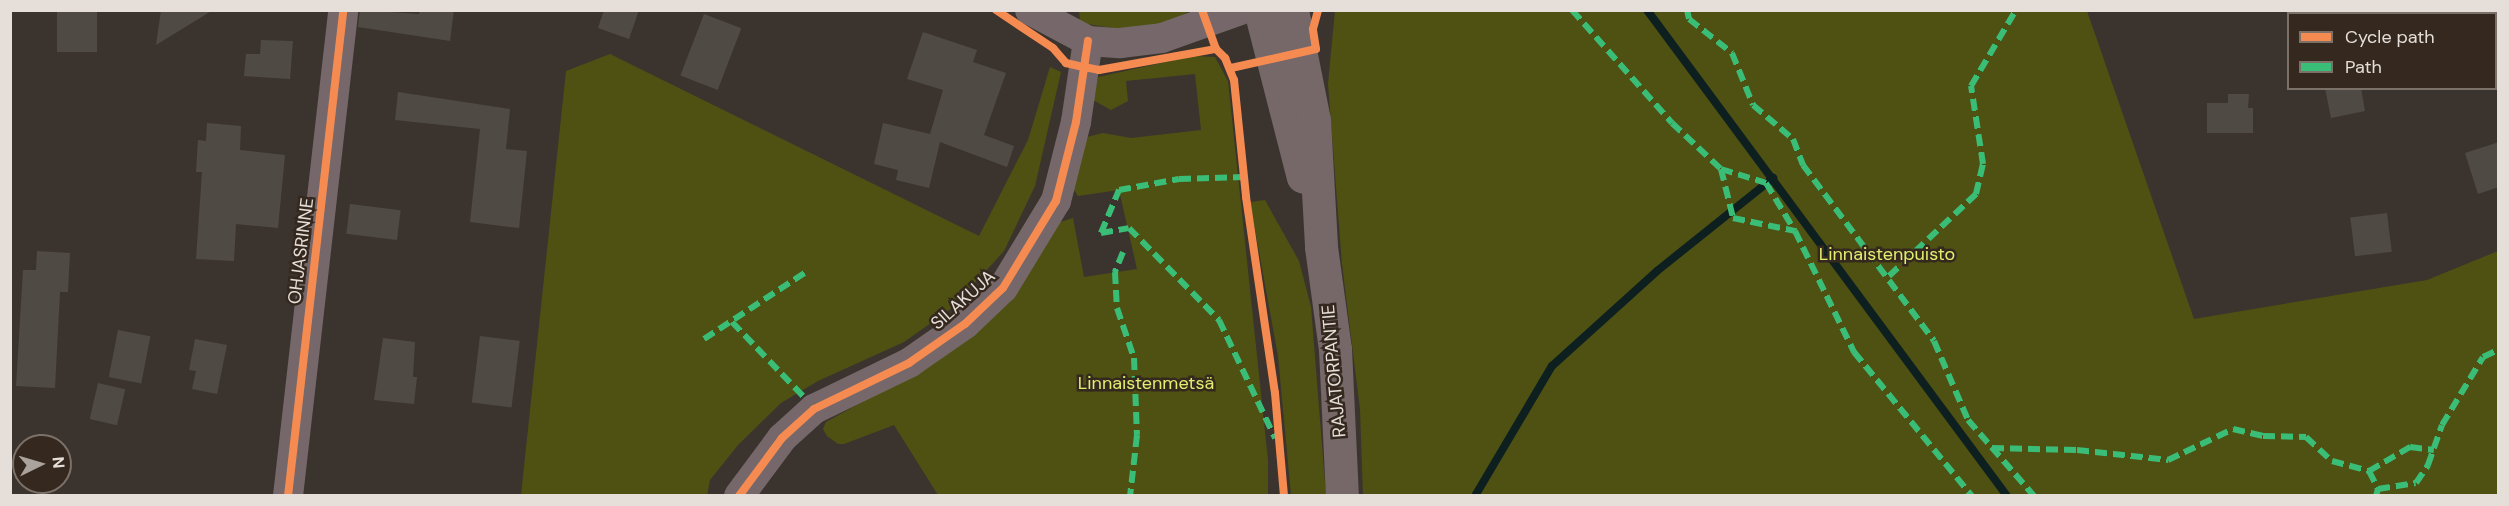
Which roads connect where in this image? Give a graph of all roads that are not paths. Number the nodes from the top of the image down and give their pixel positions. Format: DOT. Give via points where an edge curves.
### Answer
graph roads {
  1 [pos="343,10"];
  2 [pos="1030,10"];
  3 [pos="1240,10"];
  4 [pos="1260,10"];
  5 [pos="1292,10"];
  6 [pos="1088,41"];
  7 [pos="1322,247"];
  8 [pos="288,495"];
  9 [pos="739,495"];
  10 [pos="1342,495"];
  1 -- 8 [label="street, OHJASRINNE"];
  2 -- 6 [label="street"];
  3 -- 6 [label="street" via="1162,38 1120,43"];
  4 -- 7 [label="main road, RAJATORPANTIE"];
  5 -- 7 [label="main road, RAJATORPANTIE" via="1314,120"];
  6 -- 9 [label="street, SILAKUJA" via="1076,122 1056,201 1003,288 964,324 909,363 814,409 782,438"];
  7 -- 10 [label="main road, RAJATORPANTIE" via="1335,349"];
}
